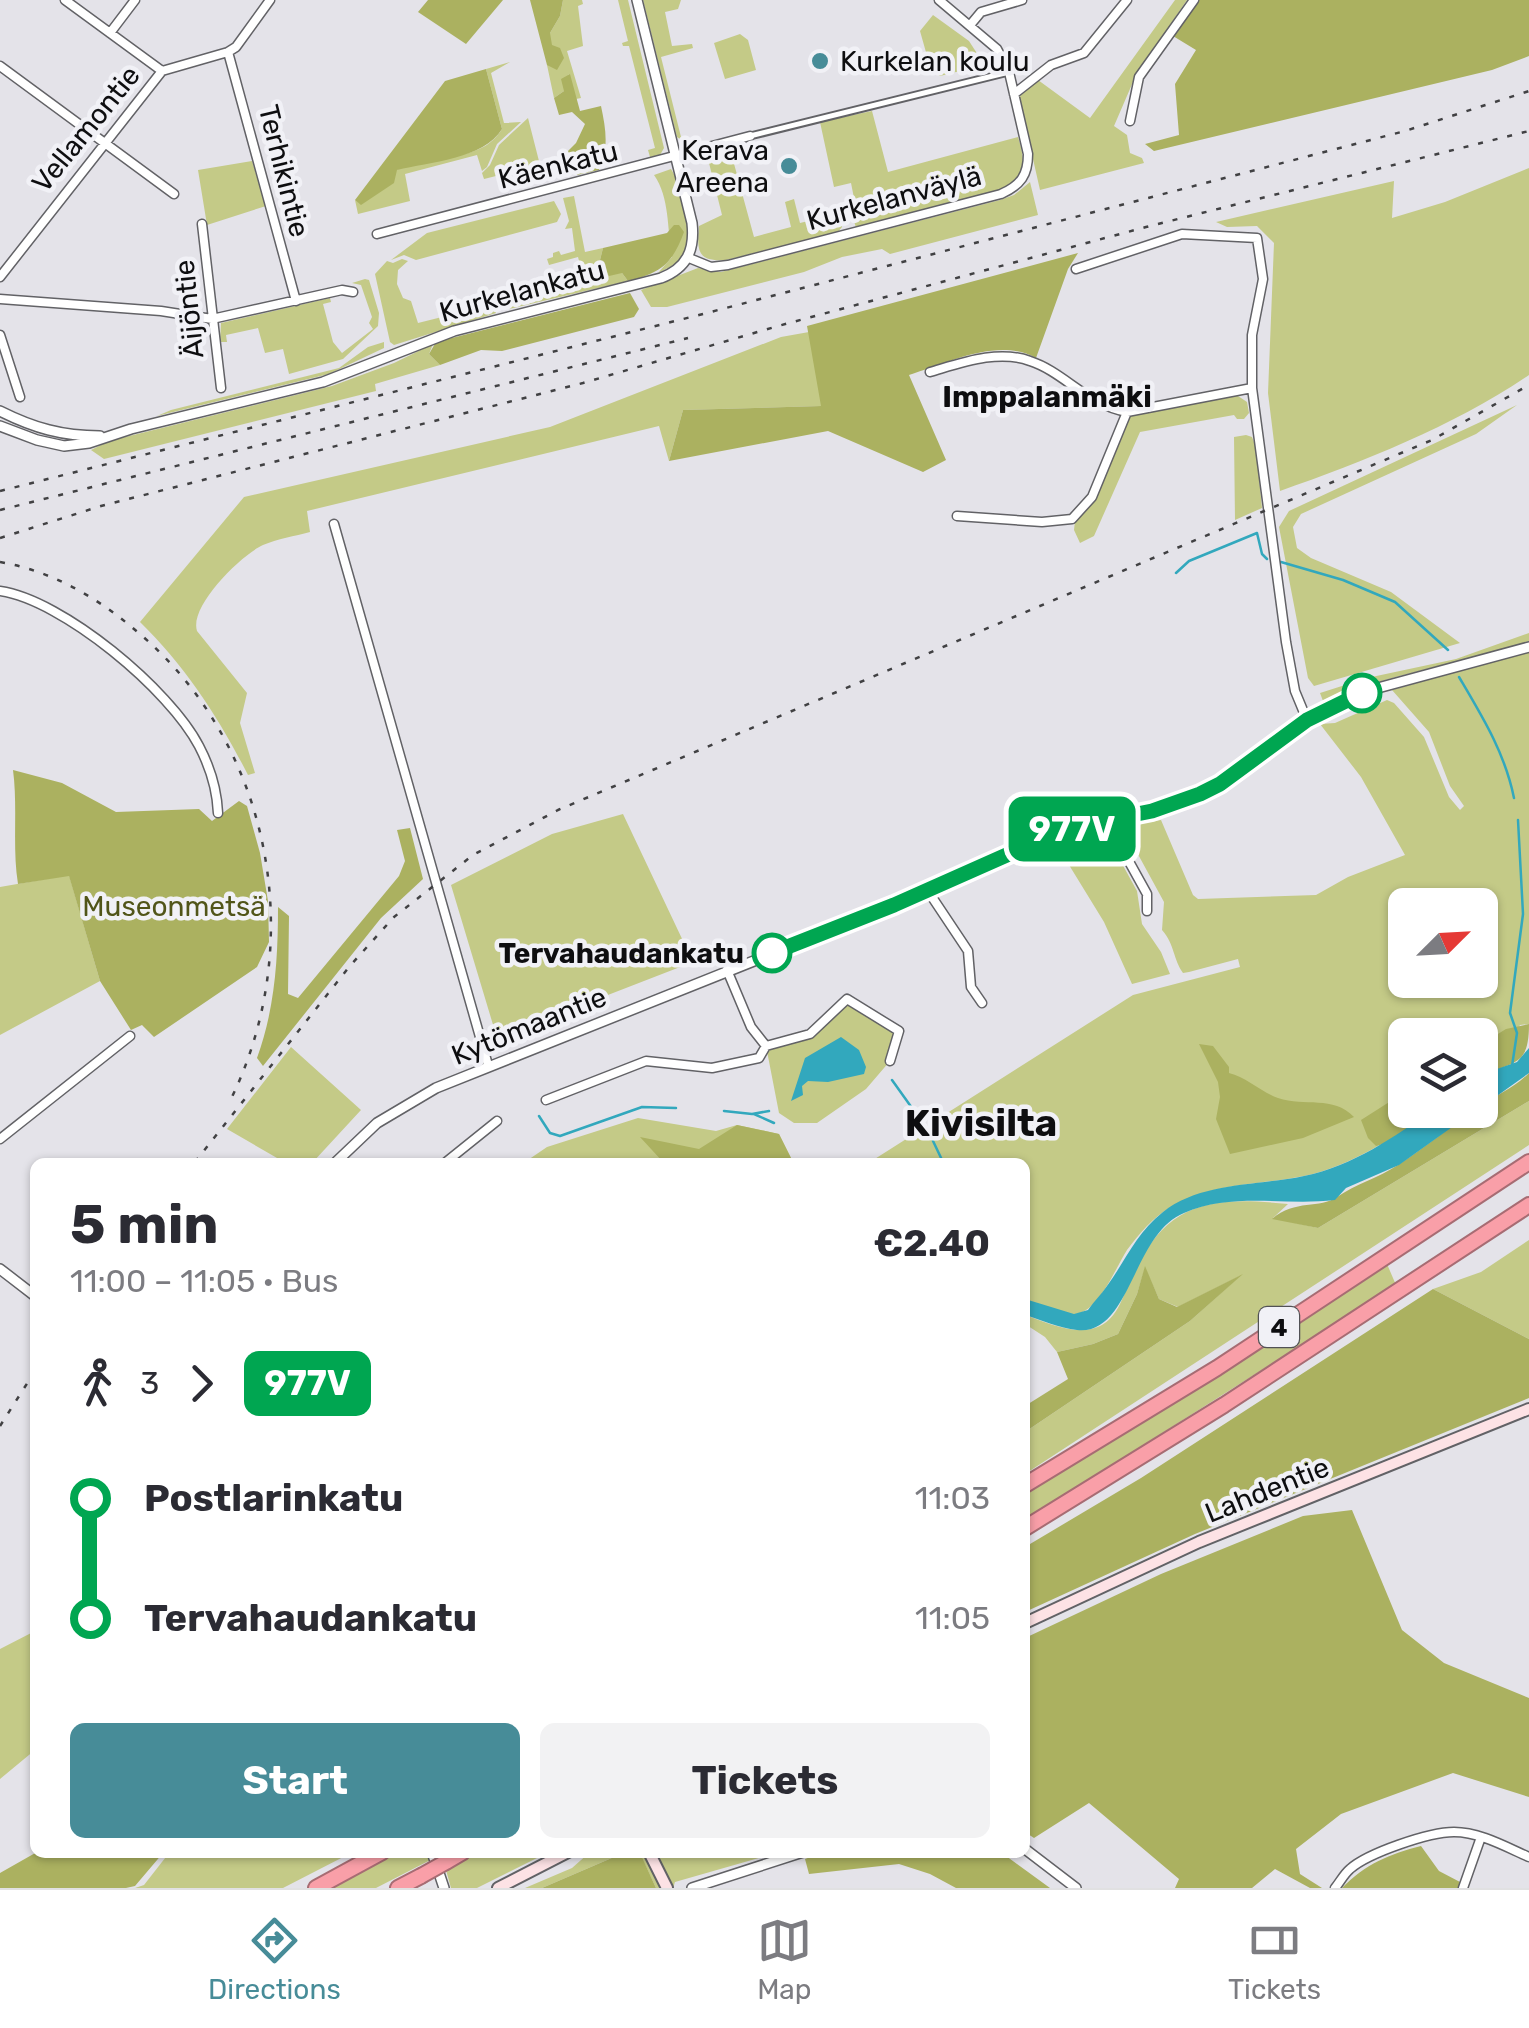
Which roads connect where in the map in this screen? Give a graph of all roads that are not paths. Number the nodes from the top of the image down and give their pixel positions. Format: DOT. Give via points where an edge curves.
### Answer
graph roads {
  1 [pos="64,0"];
  2 [pos="135,0"];
  3 [pos="270,0"];
  4 [pos="637,0"];
  5 [pos="939,0"];
  6 [pos="1022,0"];
  7 [pos="1126,0"];
  8 [pos="1194,0"];
  9 [pos="971,24"];
  10 [pos="110,33"];
  11 [pos="228,52"];
  12 [pos="0,66"];
  13 [pos="162,71"];
  14 [pos="1009,72"];
  15 [pos="1014,94"];
  16 [pos="1130,121"];
  17 [pos="750,136"];
  18 [pos="104,143"];
  19 [pos="676,156"];
  20 [pos="174,194"];
  21 [pos="202,224"];
  22 [pos="377,234"];
  23 [pos="689,258"];
  24 [pos="1076,269"];
  25 [pos="0,277"];
  26 [pos="353,292"];
  27 [pos="0,299"];
  28 [pos="296,301"];
  29 [pos="212,319"];
  30 [pos="0,335"];
  31 [pos="930,372"];
  32 [pos="222,388"];
  33 [pos="1252,388"];
  34 [pos="20,397"];
  35 [pos="0,411"];
  36 [pos="1127,412"];
  37 [pos="0,426"];
  38 [pos="108,436"];
  39 [pos="957,516"];
  40 [pos="334,524"];
  41 [pos="0,591"];
  42 [pos="1529,647"];
  43 [pos="1307,720"];
  44 [pos="218,813"];
  45 [pos="1106,820"];
  46 [pos="928,891"];
  47 [pos="1147,911"];
  48 [pos="727,970"];
  49 [pos="982,1004"];
  50 [pos="130,1036"];
  51 [pos="766,1046"];
  52 [pos="890,1061"];
  53 [pos="488,1065"];
  54 [pos="546,1100"];
  55 [pos="497,1121"];
  56 [pos="0,1139"];
  57 [pos="340,1158"];
  58 [pos="451,1158"];
  59 [pos="1529,1162"];
  60 [pos="1529,1205"];
  61 [pos="0,1268"];
  62 [pos="30,1292"];
  63 [pos="1529,1409"];
  64 [pos="1030,1482"];
  65 [pos="1030,1525"];
  66 [pos="1030,1621"];
  67 [pos="1481,1837"];
  68 [pos="1030,1853"];
  69 [pos="1529,1856"];
  70 [pos="371,1858"];
  71 [pos="434,1858"];
  72 [pos="453,1858"];
  73 [pos="556,1858"];
  74 [pos="652,1858"];
  75 [pos="784,1858"];
  76 [pos="316,1888"];
  77 [pos="398,1888"];
  78 [pos="444,1888"];
  79 [pos="498,1888"];
  80 [pos="667,1888"];
  81 [pos="692,1888"];
  82 [pos="1076,1888"];
  83 [pos="1335,1888"];
  84 [pos="1463,1888"];
  1 -- 10 [label="street"];
  2 -- 10 [label="street"];
  3 -- 11 [label="street"];
  4 -- 19 [label="street"];
  5 -- 9 [label="street"];
  6 -- 9 [label="street" via="981,12"];
  7 -- 15 [label="street" via="1084,54 1052,65"];
  8 -- 16 [label="street" via="1140,77"];
  9 -- 14 [label="street"];
  10 -- 13 [label="street"];
  11 -- 13 [label="street, Vellamontie"];
  11 -- 28 [label="street, Terhikintie"];
  12 -- 18 [label="street"];
  13 -- 18 [label="street, Vellamontie"];
  14 -- 15 [label="street, Kurkelanväylä"];
  14 -- 17 [label="street"];
  15 -- 23 [label="street, Kurkelanväylä" via="1028,167 1014,188 728,265"];
  17 -- 19 [label="street, Käenkatu"];
  18 -- 20 [label="street"];
  18 -- 25 [label="street, Vellamontie"];
  19 -- 22 [label="street, Käenkatu"];
  19 -- 23 [label="street" via="694,237"];
  21 -- 29 [label="street, Äijöntie"];
  23 -- 38 [label="street, Kurkelankatu" via="661,278 435,337 324,382"];
  24 -- 33 [label="street" via="1182,234 1257,238 1263,279 1252,335"];
  26 -- 28 [label="street"];
  27 -- 29 [label="street"];
  28 -- 29 [label="street"];
  29 -- 32 [label="street, Äijöntie"];
  30 -- 34 [label="street"];
  31 -- 36 [label="street" via="992,356 1030,360 1091,399"];
  33 -- 36 [label="street"];
  33 -- 43 [label="street" via="1286,642"];
  35 -- 38 [label="street, Kurkelankatu" via="50,432"];
  36 -- 39 [label="street" via="1092,497 1072,518"];
  37 -- 38 [label="street, Kurkelankatu" via="64,446"];
  40 -- 53 [label="street"];
  41 -- 44 [label="street" via="29,598 90,632 164,699 198,744"];
  42 -- 43 [label="street, Kytömaantie" via="1374,689"];
  43 -- 45 [label="street, Kytömaantie" via="1200,794"];
  45 -- 46 [label="street, Kytömaantie" via="1036,842"];
  45 -- 47 [label="street" via="1148,894"];
  46 -- 48 [label="street, Kytömaantie"];
  46 -- 49 [label="street" via="968,951 971,987"];
  48 -- 51 [label="street" via="750,1027"];
  48 -- 53 [label="street, Kytömaantie"];
  50 -- 56 [label="street"];
  51 -- 52 [label="street" via="810,1034 847,999 899,1032"];
  51 -- 54 [label="street" via="758,1058 712,1068 646,1061"];
  53 -- 57 [label="street, Kytömaantie" via="395,1110"];
  55 -- 58 [label="street"];
  59 -- 64 [label="highway, 4"];
  60 -- 65 [label="highway, 4"];
  61 -- 62 [label="street"];
  63 -- 66 [label="main road, Lahdentie" via="1199,1542"];
  67 -- 69 [label="street"];
  67 -- 83 [label="street" via="1452,1832 1412,1840 1360,1862"];
  67 -- 84 [label="street"];
  68 -- 82 [label="street"];
  70 -- 76 [label="highway"];
  71 -- 78 [label="street"];
  72 -- 77 [label="highway, bridge"];
  73 -- 79 [label="main road"];
  74 -- 80 [label="main road"];
  75 -- 81 [label="street"];
}
